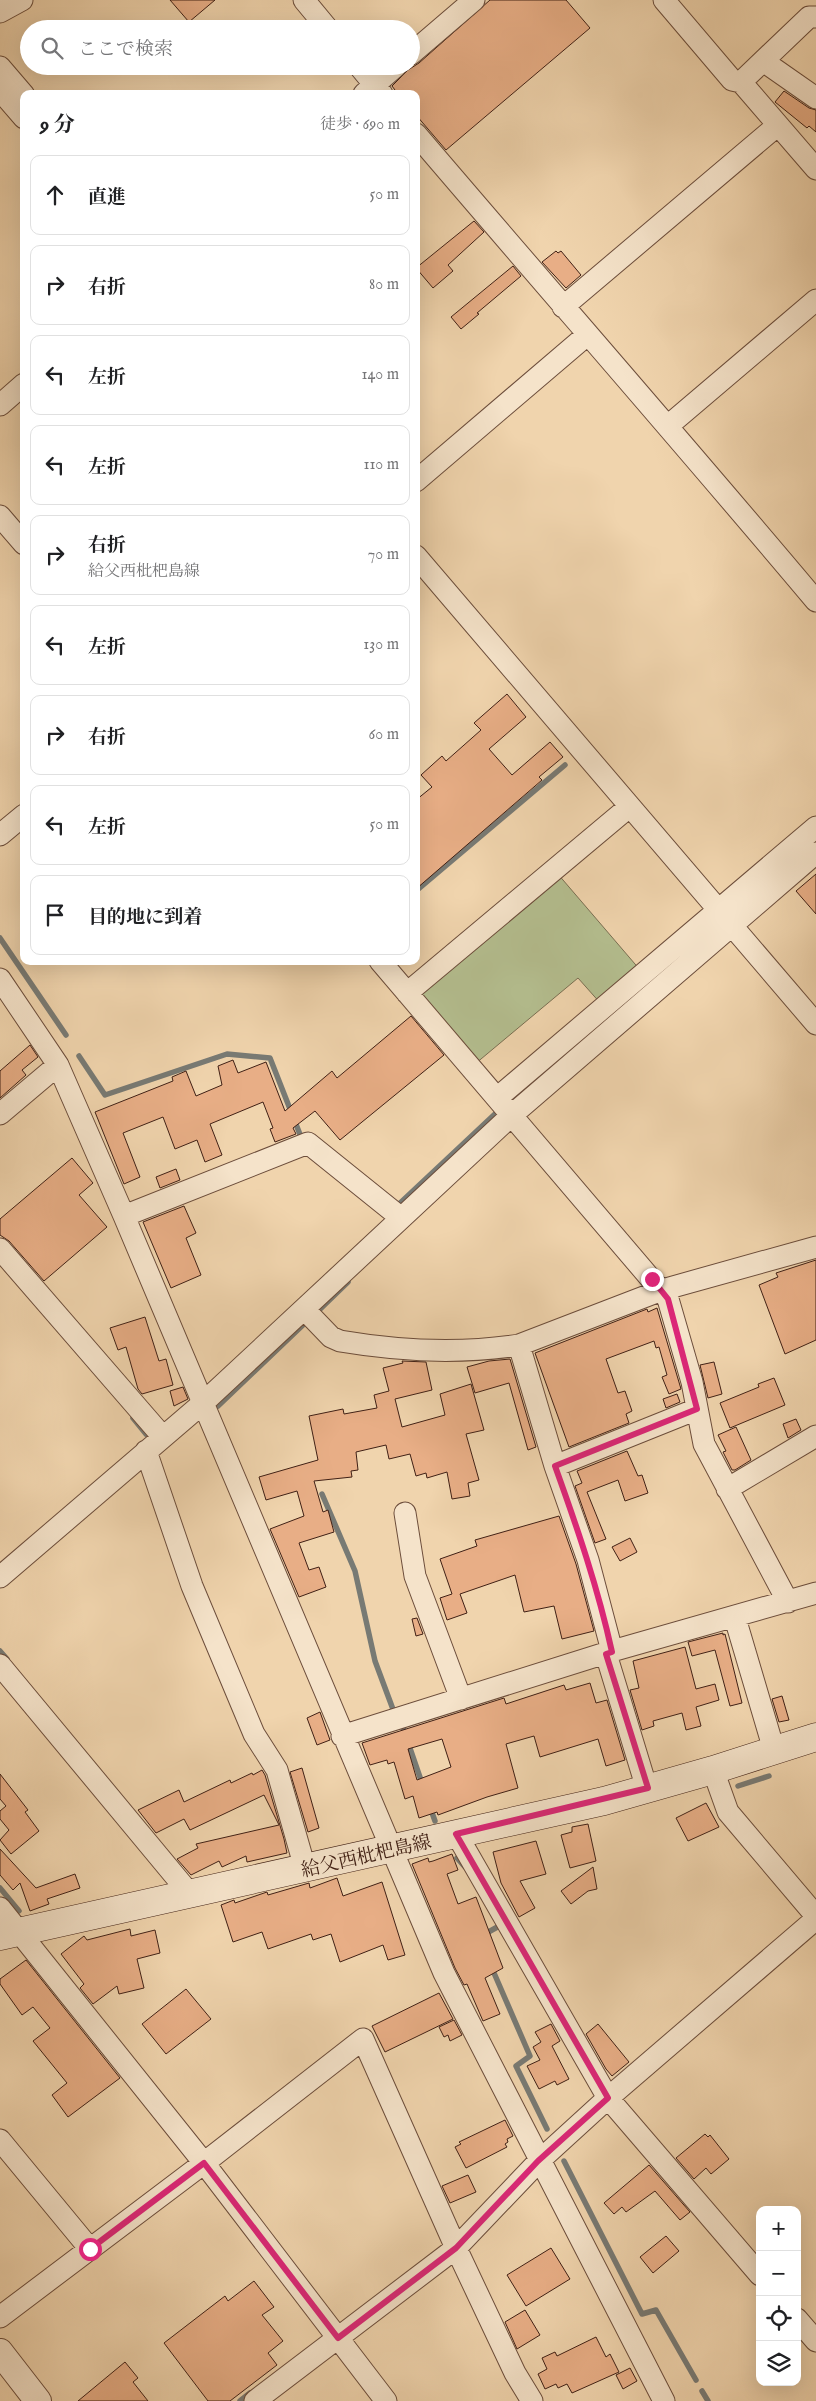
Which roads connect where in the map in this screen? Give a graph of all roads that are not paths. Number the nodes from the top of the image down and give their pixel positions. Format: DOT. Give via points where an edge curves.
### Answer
graph roads {
  1 [pos="22,0"];
  2 [pos="304,0"];
  3 [pos="474,0"];
  4 [pos="664,0"];
  5 [pos="680,0"];
  6 [pos="0,12"];
  7 [pos="816,17"];
  8 [pos="321,20"];
  9 [pos="420,46"];
  10 [pos="763,61"];
  11 [pos="0,67"];
  12 [pos="364,75"];
  13 [pos="388,75"];
  14 [pos="741,82"];
  15 [pos="0,90"];
  16 [pos="20,90"];
  17 [pos="373,90"];
  18 [pos="375,90"];
  19 [pos="816,98"];
  20 [pos="20,113"];
  21 [pos="778,125"];
  22 [pos="420,139"];
  23 [pos="816,169"];
  24 [pos="816,300"];
  25 [pos="563,307"];
  26 [pos="587,335"];
  27 [pos="20,388"];
  28 [pos="0,405"];
  29 [pos="669,425"];
  30 [pos="420,478"];
  31 [pos="0,516"];
  32 [pos="20,539"];
  33 [pos="420,561"];
  34 [pos="420,583"];
  35 [pos="816,601"];
  36 [pos="624,811"];
  37 [pos="20,818"];
  38 [pos="816,828"];
  39 [pos="0,835"];
  40 [pos="816,853"];
  41 [pos="719,918"];
  42 [pos="383,965"];
  43 [pos="0,979"];
  44 [pos="407,993"];
  45 [pos="816,1024"];
  46 [pos="58,1065"];
  47 [pos="498,1098"];
  48 [pos="0,1114"];
  49 [pos="512,1115"];
  50 [pos="124,1216"];
  51 [pos="400,1217"];
  52 [pos="816,1246"];
  53 [pos="0,1249"];
  54 [pos="662,1290"];
  55 [pos="304,1309"];
  56 [pos="519,1345"];
  57 [pos="203,1403"];
  58 [pos="697,1409"];
  59 [pos="816,1436"];
  60 [pos="163,1437"];
  61 [pos="146,1451"];
  62 [pos="555,1466"];
  63 [pos="727,1489"];
  64 [pos="405,1513"];
  65 [pos="0,1576"];
  66 [pos="816,1593"];
  67 [pos="788,1602"];
  68 [pos="735,1618"];
  69 [pos="609,1652"];
  70 [pos="0,1665"];
  71 [pos="461,1699"];
  72 [pos="342,1736"];
  73 [pos="816,1737"];
  74 [pos="774,1750"];
  75 [pos="713,1770"];
  76 [pos="648,1788"];
  77 [pos="456,1834"];
  78 [pos="390,1850"];
  79 [pos="305,1868"];
  80 [pos="190,1894"];
  81 [pos="0,1908"];
  82 [pos="816,1918"];
  83 [pos="10,1934"];
  84 [pos="608,2098"];
  85 [pos="0,2140"];
  86 [pos="538,2161"];
  87 [pos="204,2163"];
  88 [pos="456,2248"];
  89 [pos="90,2249"];
  90 [pos="756,2270"];
  91 [pos="0,2317"];
  92 [pos="338,2338"];
  93 [pos="0,2352"];
  94 [pos="38,2401"];
  95 [pos="255,2401"];
  96 [pos="386,2401"];
  97 [pos="532,2401"];
  98 [pos="664,2401"];
  1 -- 6 [label="street"];
  2 -- 8 [label="street"];
  3 -- 9 [label="street"];
  4 -- 14 [label="street" via="732,80"];
  5 -- 14 [label="street" via="742,72"];
  7 -- 10 [label="street" via="809,17"];
  10 -- 14 [label="street"];
  10 -- 19 [label="street"];
  11 -- 16 [label="street"];
  12 -- 17 [label="street"];
  13 -- 18 [label="street"];
  14 -- 21 [label="street"];
  15 -- 20 [label="street"];
  21 -- 23 [label="street"];
  21 -- 25 [label="street"];
  22 -- 25 [label="street"];
  24 -- 29 [label="street"];
  25 -- 26 [label="street"];
  26 -- 29 [label="street"];
  26 -- 30 [label="street"];
  27 -- 28 [label="street"];
  29 -- 35 [label="street"];
  31 -- 32 [label="street"];
  33 -- 36 [label="street"];
  34 -- 36 [label="street"];
  36 -- 41 [label="street"];
  36 -- 44 [label="street"];
  37 -- 39 [label="street"];
  38 -- 41 [label="street"];
  40 -- 41 [label="street"];
  41 -- 45 [label="street"];
  41 -- 47 [label="street"];
  41 -- 49 [label="street"];
  42 -- 44 [label="street"];
  43 -- 46 [label="street"];
  44 -- 47 [label="street"];
  46 -- 48 [label="street"];
  46 -- 50 [label="street"];
  47 -- 49 [label="street"];
  49 -- 51 [label="street"];
  49 -- 54 [label="street"];
  50 -- 51 [label="street" via="308,1143"];
  50 -- 57 [label="street"];
  51 -- 55 [label="street"];
  52 -- 54 [label="street"];
  53 -- 60 [label="street"];
  54 -- 56 [label="street"];
  54 -- 58 [label="street" via="668,1299"];
  55 -- 56 [label="street" via="331,1337 352,1343 438,1352"];
  55 -- 57 [label="street"];
  56 -- 62 [label="street"];
  57 -- 60 [label="street"];
  57 -- 72 [label="street"];
  58 -- 62 [label="street"];
  58 -- 63 [label="street" via="704,1444"];
  59 -- 63 [label="street"];
  60 -- 61 [label="street"];
  61 -- 65 [label="street"];
  61 -- 79 [label="street" via="192,1586 254,1734 277,1770"];
  62 -- 69 [label="street" via="588,1560"];
  63 -- 67 [label="street"];
  64 -- 71 [label="street" via="414,1576"];
  66 -- 67 [label="street"];
  67 -- 68 [label="street"];
  68 -- 69 [label="street"];
  68 -- 74 [label="street"];
  69 -- 71 [label="street"];
  69 -- 76 [label="street"];
  70 -- 80 [label="street"];
  71 -- 72 [label="street"];
  72 -- 78 [label="street"];
  73 -- 74 [label="main road, 給父西枇杷島線"];
  74 -- 75 [label="main road, 給父西枇杷島線"];
  75 -- 76 [label="main road, 給父西枇杷島線"];
  75 -- 82 [label="street" via="728,1812"];
  76 -- 77 [label="main road, 給父西枇杷島線"];
  77 -- 78 [label="main road, 給父西枇杷島線"];
  77 -- 84 [label="street"];
  78 -- 79 [label="main road, 給父西枇杷島線"];
  78 -- 86 [label="street" via="444,1973"];
  79 -- 80 [label="main road, 給父西枇杷島線"];
  80 -- 83 [label="main road, 給父西枇杷島線"];
  81 -- 83 [label="street"];
  82 -- 84 [label="street"];
  83 -- 87 [label="street"];
  84 -- 86 [label="street"];
  84 -- 90 [label="street"];
  85 -- 89 [label="street"];
  86 -- 88 [label="street"];
  86 -- 98 [label="street"];
  87 -- 88 [label="street" via="363,2039"];
  87 -- 89 [label="street"];
  87 -- 92 [label="street"];
  88 -- 92 [label="street"];
  88 -- 97 [label="street"];
  89 -- 91 [label="street"];
  92 -- 95 [label="street"];
  92 -- 96 [label="street"];
  93 -- 94 [label="street"];
}
